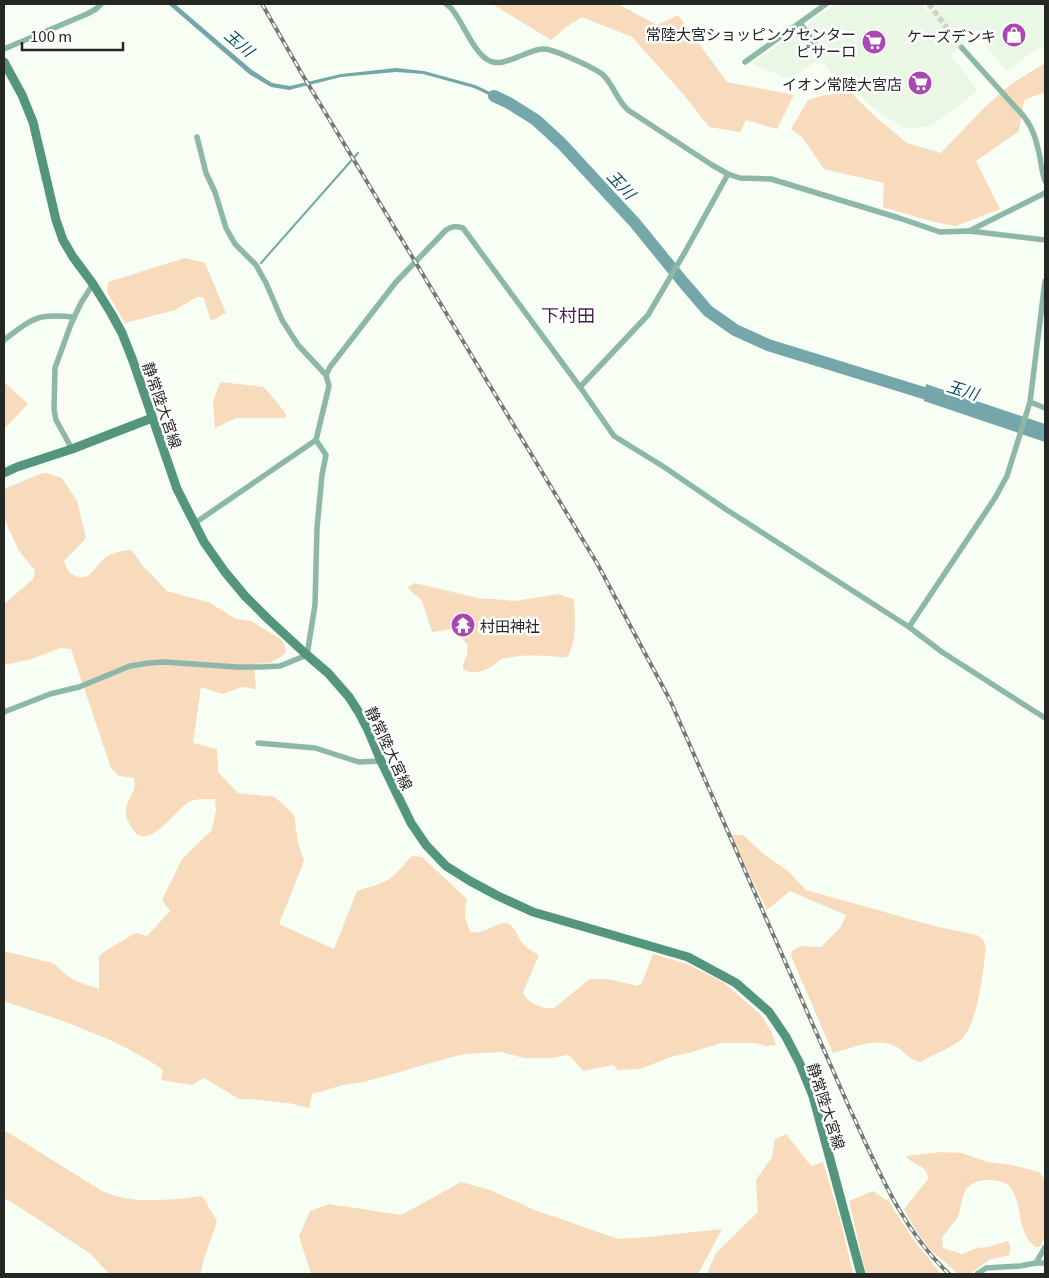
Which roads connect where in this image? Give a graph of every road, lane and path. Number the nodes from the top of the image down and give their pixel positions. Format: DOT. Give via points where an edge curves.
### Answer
graph roads {
  1 [pos="101,4"];
  2 [pos="446,4"];
  3 [pos="826,4"];
  4 [pos="800,23"];
  5 [pos="817,47"];
  6 [pos="4,48"];
  7 [pos="962,48"];
  8 [pos="4,62"];
  9 [pos="745,62"];
  10 [pos="197,137"];
  11 [pos="728,174"];
  12 [pos="1045,181"];
  13 [pos="1045,193"];
  14 [pos="969,231"];
  15 [pos="1045,240"];
  16 [pos="1045,281"];
  17 [pos="93,284"];
  18 [pos="74,317"];
  19 [pos="4,340"];
  20 [pos="326,375"];
  21 [pos="580,387"];
  22 [pos="1030,402"];
  23 [pos="1045,408"];
  24 [pos="152,418"];
  25 [pos="316,440"];
  26 [pos="72,448"];
  27 [pos="4,473"];
  28 [pos="195,523"];
  29 [pos="909,627"];
  30 [pos="307,655"];
  31 [pos="4,712"];
  32 [pos="1045,718"];
  33 [pos="258,743"];
  34 [pos="382,761"];
  35 [pos="1045,1247"];
  36 [pos="1036,1263"];
  37 [pos="1045,1263"];
  38 [pos="861,1274"];
  39 [pos="977,1274"];
  1 -- 6 [label="street" via="87,14"];
  2 -- 11 [label="street" via="485,58 500,62 548,49 586,65 602,73 628,110"];
  3 -- 4 [label="street"];
  4 -- 5 [label="street"];
  4 -- 9 [label="street"];
  7 -- 12 [label="street" via="1025,116 1038,147"];
  8 -- 17 [label="main road, 静常陸大宮線" via="33,122 56,220 64,240"];
  10 -- 20 [label="street" via="226,228 235,244 256,266 298,345"];
  11 -- 14 [label="street" via="740,178 771,179 940,232"];
  11 -- 21 [label="street" via="648,315"];
  13 -- 14 [label="street"];
  14 -- 15 [label="street"];
  16 -- 22 [label="street"];
  17 -- 18 [label="street"];
  17 -- 24 [label="main road, 静常陸大宮線" via="122,333"];
  18 -- 19 [label="street" via="40,317"];
  18 -- 26 [label="street" via="54,368 56,420"];
  20 -- 21 [label="street" via="396,282 446,230 458,226 463,228"];
  20 -- 25 [label="street" via="329,386"];
  21 -- 29 [label="street" via="614,436"];
  22 -- 23 [label="street"];
  22 -- 29 [label="street" via="1007,476"];
  24 -- 26 [label="main road"];
  24 -- 28 [label="main road, 静常陸大宮線" via="177,489"];
  25 -- 28 [label="street"];
  25 -- 30 [label="street" via="326,456 317,528 316,606"];
  26 -- 27 [label="main road"];
  28 -- 30 [label="main road, 静常陸大宮線" via="204,542 245,596"];
  29 -- 32 [label="street"];
  30 -- 31 [label="street" via="280,666 164,662 130,666"];
  30 -- 34 [label="main road, 静常陸大宮線" via="328,673 358,711"];
  33 -- 34 [label="street" via="315,748 359,762"];
  34 -- 38 [label="main road, 静常陸大宮線" via="412,823 426,844 446,866 470,882 534,912 688,957 736,983 769,1012 786,1037 813,1096"];
  35 -- 36 [label="street"];
  36 -- 37 [label="street"];
  36 -- 39 [label="street" via="986,1268"];
}
